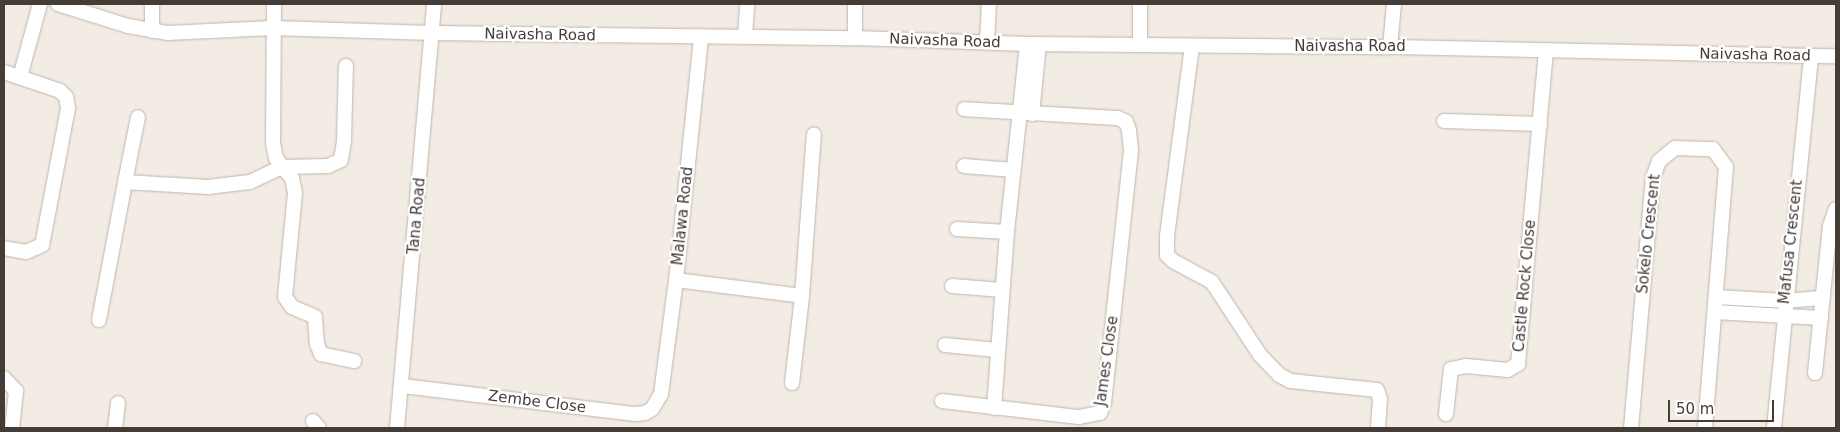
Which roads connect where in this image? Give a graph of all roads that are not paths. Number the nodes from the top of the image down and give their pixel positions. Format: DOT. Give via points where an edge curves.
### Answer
graph roads {
  1 [pos="40,4"];
  2 [pos="58,4"];
  3 [pos="152,4"];
  4 [pos="274,4"];
  5 [pos="434,4"];
  6 [pos="747,4"];
  7 [pos="855,4"];
  8 [pos="989,4"];
  9 [pos="1140,4"];
  10 [pos="1394,4"];
  11 [pos="272,28"];
  12 [pos="152,31"];
  13 [pos="433,34"];
  14 [pos="702,36"];
  15 [pos="745,36"];
  16 [pos="855,38"];
  17 [pos="987,42"];
  18 [pos="1033,44"];
  19 [pos="1140,45"];
  20 [pos="1192,46"];
  21 [pos="1390,47"];
  22 [pos="1546,50"];
  23 [pos="1811,56"];
  24 [pos="1836,56"];
  25 [pos="346,66"];
  26 [pos="4,72"];
  27 [pos="20,77"];
  28 [pos="964,109"];
  29 [pos="1025,114"];
  30 [pos="138,117"];
  31 [pos="1444,121"];
  32 [pos="1540,124"];
  33 [pos="814,134"];
  34 [pos="964,166"];
  35 [pos="282,167"];
  36 [pos="1013,170"];
  37 [pos="125,182"];
  38 [pos="1836,209"];
  39 [pos="958,229"];
  40 [pos="1007,232"];
  41 [pos="4,248"];
  42 [pos="676,280"];
  43 [pos="952,286"];
  44 [pos="1002,290"];
  45 [pos="802,296"];
  46 [pos="1716,297"];
  47 [pos="1823,298"];
  48 [pos="1785,301"];
  49 [pos="1715,312"];
  50 [pos="1783,317"];
  51 [pos="1821,318"];
  52 [pos="99,320"];
  53 [pos="945,345"];
  54 [pos="997,350"];
  55 [pos="354,361"];
  56 [pos="1816,373"];
  57 [pos="4,378"];
  58 [pos="792,383"];
  59 [pos="403,386"];
  60 [pos="661,394"];
  61 [pos="942,401"];
  62 [pos="118,403"];
  63 [pos="994,408"];
  64 [pos="1446,414"];
  65 [pos="12,428"];
  66 [pos="115,428"];
  67 [pos="397,428"];
  68 [pos="1378,428"];
  69 [pos="1631,428"];
  70 [pos="1705,428"];
  71 [pos="1774,428"];
  1 -- 27 [label="street"];
  2 -- 12 [label="street, Naivasha Road"];
  3 -- 12 [label="street"];
  4 -- 11 [label="street"];
  5 -- 13 [label="street, Tana Road"];
  6 -- 15 [label="street"];
  7 -- 16 [label="street"];
  8 -- 17 [label="street"];
  9 -- 19 [label="street"];
  10 -- 21 [label="street"];
  11 -- 12 [label="street, Naivasha Road" via="184,34"];
  11 -- 13 [label="street, Naivasha Road"];
  11 -- 35 [label="street" via="273,143"];
  13 -- 14 [label="street, Naivasha Road"];
  13 -- 59 [label="street, Tana Road"];
  14 -- 15 [label="street, Naivasha Road"];
  14 -- 42 [label="street, Malawa Road"];
  15 -- 16 [label="street, Naivasha Road"];
  16 -- 17 [label="street, Naivasha Road"];
  17 -- 18 [label="street, Naivasha Road"];
  18 -- 19 [label="street, Naivasha Road"];
  18 -- 29 [label="street"];
  19 -- 20 [label="street, Naivasha Road"];
  20 -- 21 [label="street, Naivasha Road"];
  20 -- 68 [label="street" via="1167,236 1168,255 1173,261 1211,280 1260,355 1279,375 1291,381 1377,390 1380,399"];
  21 -- 22 [label="street, Naivasha Road"];
  22 -- 23 [label="street, Naivasha Road"];
  22 -- 32 [label="street, Castle Rock Close"];
  23 -- 24 [label="street, Naivasha Road"];
  23 -- 48 [label="street, Mafusa Crescent"];
  25 -- 35 [label="street" via="341,160 328,166"];
  26 -- 27 [label="street"];
  27 -- 41 [label="street" via="60,91 66,97 68,108 42,245 26,252"];
  28 -- 29 [label="street, James Close"];
  29 -- 36 [label="street"];
  29 -- 63 [label="street, James Close" via="1118,118 1126,122 1131,150 1104,403 1100,413 1091,417"];
  30 -- 37 [label="street"];
  31 -- 32 [label="street"];
  32 -- 64 [label="street, Castle Rock Close" via="1518,364 1508,370 1466,366 1451,369"];
  33 -- 45 [label="street"];
  34 -- 36 [label="street"];
  35 -- 37 [label="street" via="250,182 208,186"];
  35 -- 55 [label="street" via="292,178 295,193 285,297 292,307 315,317 320,354"];
  36 -- 40 [label="street"];
  37 -- 52 [label="street"];
  38 -- 47 [label="street" via="1830,226"];
  39 -- 40 [label="street"];
  40 -- 44 [label="street"];
  42 -- 45 [label="street"];
  42 -- 60 [label="street, Malawa Road"];
  43 -- 44 [label="street"];
  44 -- 54 [label="street"];
  45 -- 58 [label="street"];
  46 -- 48 [label="street"];
  46 -- 49 [label="street, Sokelo Crescent"];
  46 -- 69 [label="street, Sokelo Crescent" via="1726,168 1713,149 1675,148 1659,161 1653,177"];
  47 -- 48 [label="street"];
  47 -- 51 [label="street"];
  48 -- 50 [label="street, Mafusa Crescent"];
  49 -- 50 [label="street"];
  49 -- 70 [label="street, Sokelo Crescent"];
  50 -- 51 [label="street"];
  50 -- 71 [label="street, Mafusa Crescent"];
  51 -- 56 [label="street"];
  53 -- 54 [label="street"];
  54 -- 63 [label="street"];
  57 -- 65 [label="street" via="16,392"];
  59 -- 60 [label="street, Zembe Close" via="635,414 652,409"];
  59 -- 67 [label="street, Tana Road"];
  61 -- 63 [label="street, James Close"];
  62 -- 66 [label="street"];
}
